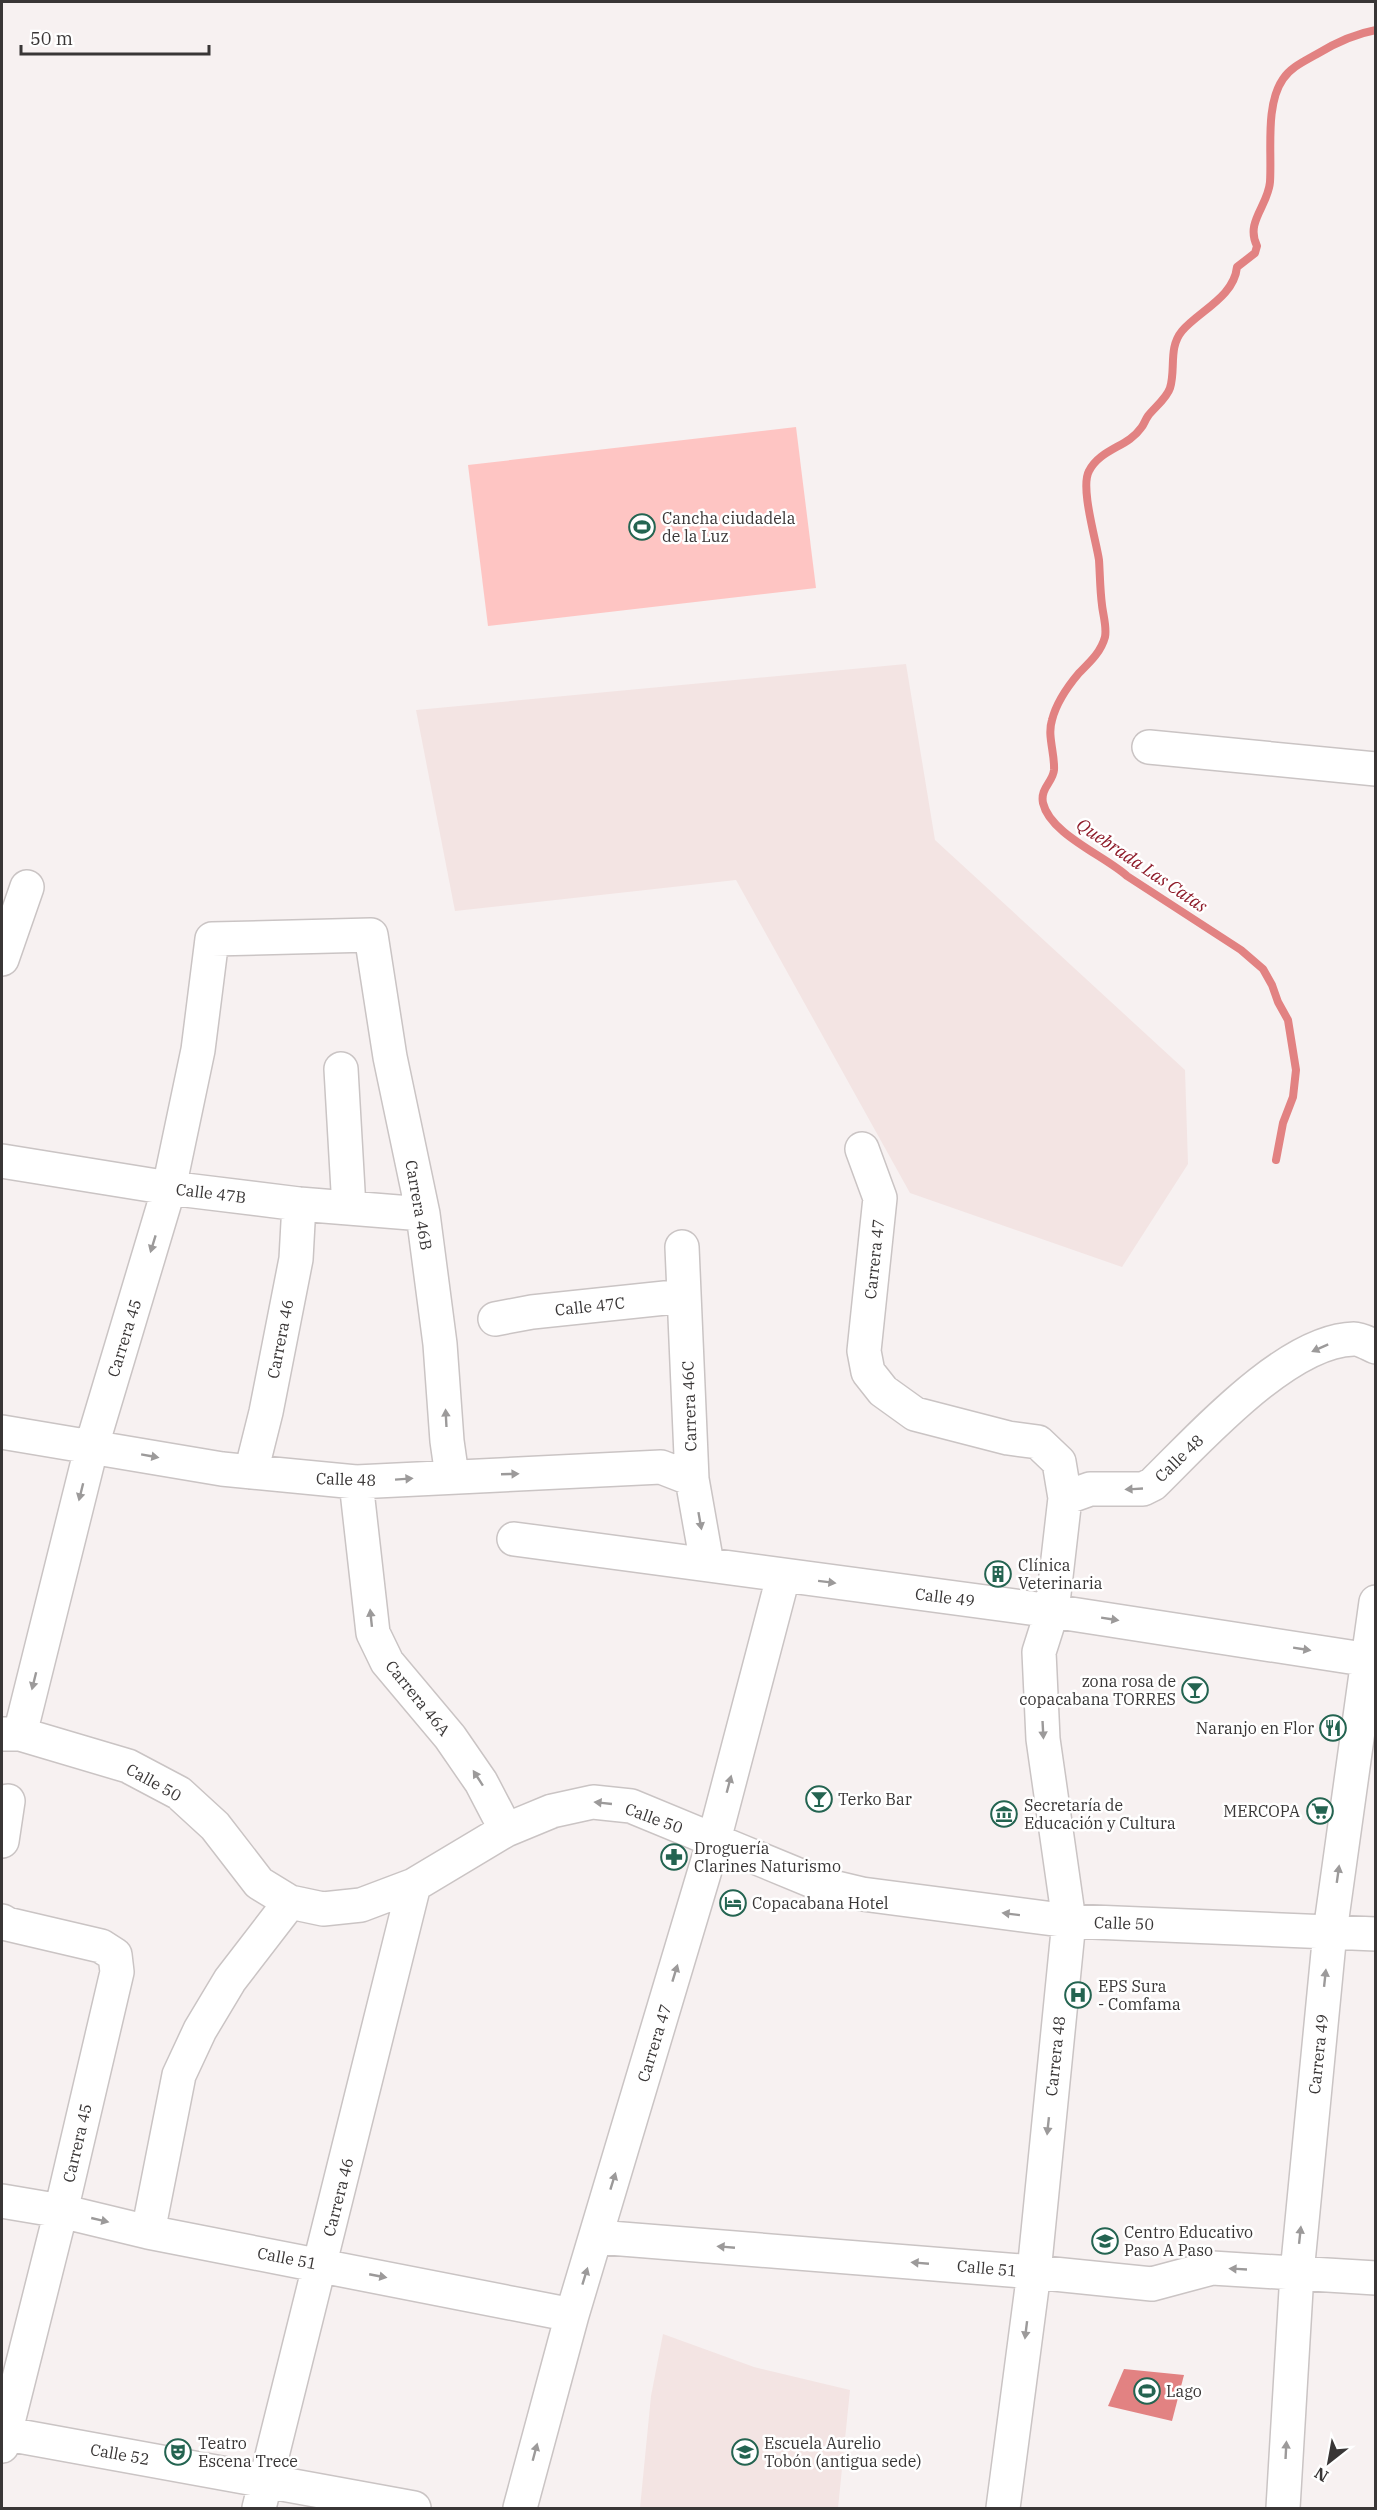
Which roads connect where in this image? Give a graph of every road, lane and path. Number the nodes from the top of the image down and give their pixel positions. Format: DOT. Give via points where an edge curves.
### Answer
graph roads {
  1 [pos="1149,747"];
  2 [pos="1376,770"];
  3 [pos="27,886"];
  4 [pos="212,939"];
  5 [pos="2,959"];
  6 [pos="341,1070"];
  7 [pos="862,1149"];
  8 [pos="2,1161"];
  9 [pos="169,1188"];
  10 [pos="299,1204"];
  11 [pos="349,1208"];
  12 [pos="423,1214"];
  13 [pos="682,1247"];
  14 [pos="684,1296"];
  15 [pos="495,1320"];
  16 [pos="1376,1347"];
  17 [pos="2,1432"];
  18 [pos="92,1445"];
  19 [pos="251,1472"];
  20 [pos="452,1476"];
  21 [pos="692,1479"];
  22 [pos="356,1482"];
  23 [pos="1065,1498"];
  24 [pos="514,1539"];
  25 [pos="707,1564"];
  26 [pos="783,1576"];
  27 [pos="1376,1602"];
  28 [pos="1052,1611"];
  29 [pos="1372,1660"];
  30 [pos="11,1734"];
  31 [pos="8,1801"];
  32 [pos="506,1830"];
  33 [pos="714,1840"];
  34 [pos="2,1841"];
  35 [pos="414,1885"];
  36 [pos="290,1902"];
  37 [pos="2,1921"];
  38 [pos="1069,1921"];
  39 [pos="1330,1932"];
  40 [pos="1376,1934"];
  41 [pos="2,2201"];
  42 [pos="61,2211"];
  43 [pos="148,2232"];
  44 [pos="597,2237"];
  45 [pos="321,2265"];
  46 [pos="1034,2272"];
  47 [pos="1297,2273"];
  48 [pos="1376,2278"];
  49 [pos="573,2315"];
  50 [pos="3,2437"];
  51 [pos="262,2494"];
  52 [pos="414,2508"];
  53 [pos="520,2508"];
  54 [pos="1003,2508"];
  55 [pos="1283,2508"];
  1 -- 2 [label="street"];
  3 -- 5 [label="street"];
  4 -- 9 [label="street, Carrera 45" via="198,1050"];
  4 -- 12 [label="street, Carrera 46B" via="371,935 390,1057"];
  6 -- 11 [label="street"];
  7 -- 23 [label="street, Carrera 47" via="880,1198 864,1351 868,1372 883,1391 915,1414 1038,1442 1059,1462"];
  8 -- 9 [label="street, Calle 47B"];
  9 -- 10 [label="street, Calle 47B"];
  9 -- 18 [label="street, Carrera 45, one-way"];
  10 -- 11 [label="street, Calle 47B"];
  10 -- 19 [label="street, Carrera 46" via="296,1259"];
  11 -- 12 [label="street, Calle 47B"];
  20 -- 12 [label="street, Carrera 46B, one-way"];
  13 -- 14 [label="street, Carrera 46C"];
  14 -- 15 [label="street, Calle 47C" via="532,1312"];
  14 -- 21 [label="street, Carrera 46C"];
  16 -- 23 [label="street, Calle 48, one-way" via="1357,1339 1334,1342 1291,1361 1254,1387 1153,1484 1143,1489 1090,1489"];
  17 -- 18 [label="street, Calle 48"];
  18 -- 19 [label="street, Calle 48, one-way"];
  18 -- 30 [label="street, Carrera 45, one-way"];
  19 -- 22 [label="street, Calle 48"];
  20 -- 21 [label="street, Calle 48, one-way" via="661,1467"];
  22 -- 20 [label="street, Calle 48, one-way"];
  21 -- 25 [label="street, Carrera 46C, one-way"];
  32 -- 22 [label="street, Carrera 46A, one-way" via="481,1782 450,1737 387,1662 373,1633"];
  23 -- 28 [label="street, Carrera 48"];
  24 -- 25 [label="street, Calle 49"];
  25 -- 26 [label="street, Calle 49"];
  26 -- 28 [label="street, Calle 49, one-way"];
  33 -- 26 [label="street, Carrera 47, one-way"];
  27 -- 29 [label="street, Carrera 49"];
  28 -- 29 [label="street, Calle 49, one-way"];
  28 -- 38 [label="street, Carrera 48, one-way" via="1039,1652 1043,1739"];
  39 -- 29 [label="street, Carrera 49, one-way"];
  30 -- 36 [label="street, Calle 50" via="128,1766 179,1793 215,1826 259,1883"];
  31 -- 34 [label="street"];
  33 -- 32 [label="street, Calle 50, one-way" via="631,1806 593,1802 552,1810"];
  32 -- 35 [label="street, Calle 50"];
  38 -- 33 [label="street, Calle 50, one-way" via="862,1894 820,1884"];
  44 -- 33 [label="street, Carrera 47, one-way"];
  35 -- 36 [label="street, Calle 50" via="362,1905 323,1909"];
  35 -- 45 [label="street, Carrera 46"];
  36 -- 43 [label="street" via="230,1980 179,2075"];
  37 -- 42 [label="street, Carrera 45" via="101,1946 115,1955 117,1972"];
  38 -- 39 [label="street, Calle 50"];
  38 -- 46 [label="street, Carrera 48, one-way"];
  39 -- 40 [label="street, Calle 50"];
  47 -- 39 [label="street, Carrera 49, one-way"];
  41 -- 42 [label="street, Calle 51"];
  42 -- 43 [label="street, Calle 51, one-way"];
  42 -- 50 [label="street, Carrera 45"];
  43 -- 45 [label="street, Calle 51"];
  46 -- 44 [label="street, Calle 51, one-way"];
  49 -- 44 [label="street, Carrera 47, one-way"];
  45 -- 49 [label="street, Calle 51, one-way"];
  45 -- 51 [label="street, Carrera 46"];
  47 -- 46 [label="street, Calle 51, one-way" via="1212,2268 1152,2284"];
  46 -- 54 [label="street, Carrera 48, one-way"];
  47 -- 48 [label="street, Calle 51"];
  55 -- 47 [label="street, Carrera 49, one-way"];
  53 -- 49 [label="street, Carrera 47, one-way"];
  50 -- 51 [label="street, Calle 52"];
  51 -- 52 [label="street, Calle 52"];
}
